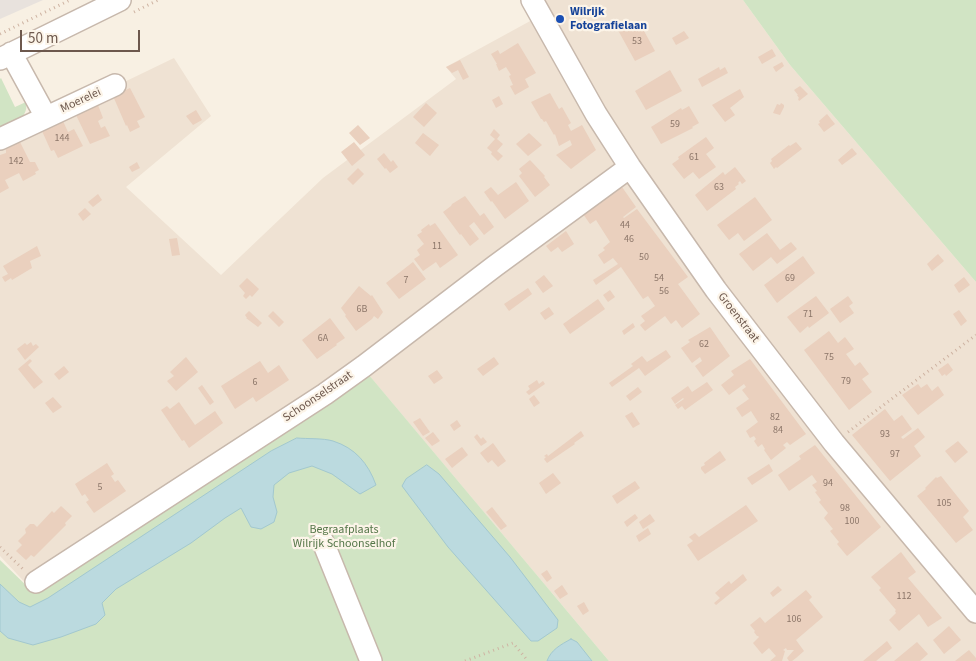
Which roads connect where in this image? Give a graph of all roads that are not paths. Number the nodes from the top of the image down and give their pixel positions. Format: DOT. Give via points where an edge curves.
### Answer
graph roads {
  1 [pos="120,0"];
  2 [pos="532,0"];
  3 [pos="6,56"];
  4 [pos="115,85"];
  5 [pos="46,117"];
  6 [pos="0,140"];
  7 [pos="630,167"];
  8 [pos="323,542"];
  9 [pos="36,582"];
  10 [pos="976,612"];
  11 [pos="371,661"];
  1 -- 3 [label="street, Moerelei"];
  2 -- 7 [label="street, Groenstraat"];
  3 -- 5 [label="street, Moerelei"];
  4 -- 5 [label="street, Moerelei"];
  5 -- 6 [label="street, Moerelei"];
  7 -- 9 [label="street, Schoonselstraat" via="325,394"];
  7 -- 10 [label="street, Groenstraat" via="716,290 834,444"];
  8 -- 11 [label="street"];
}
